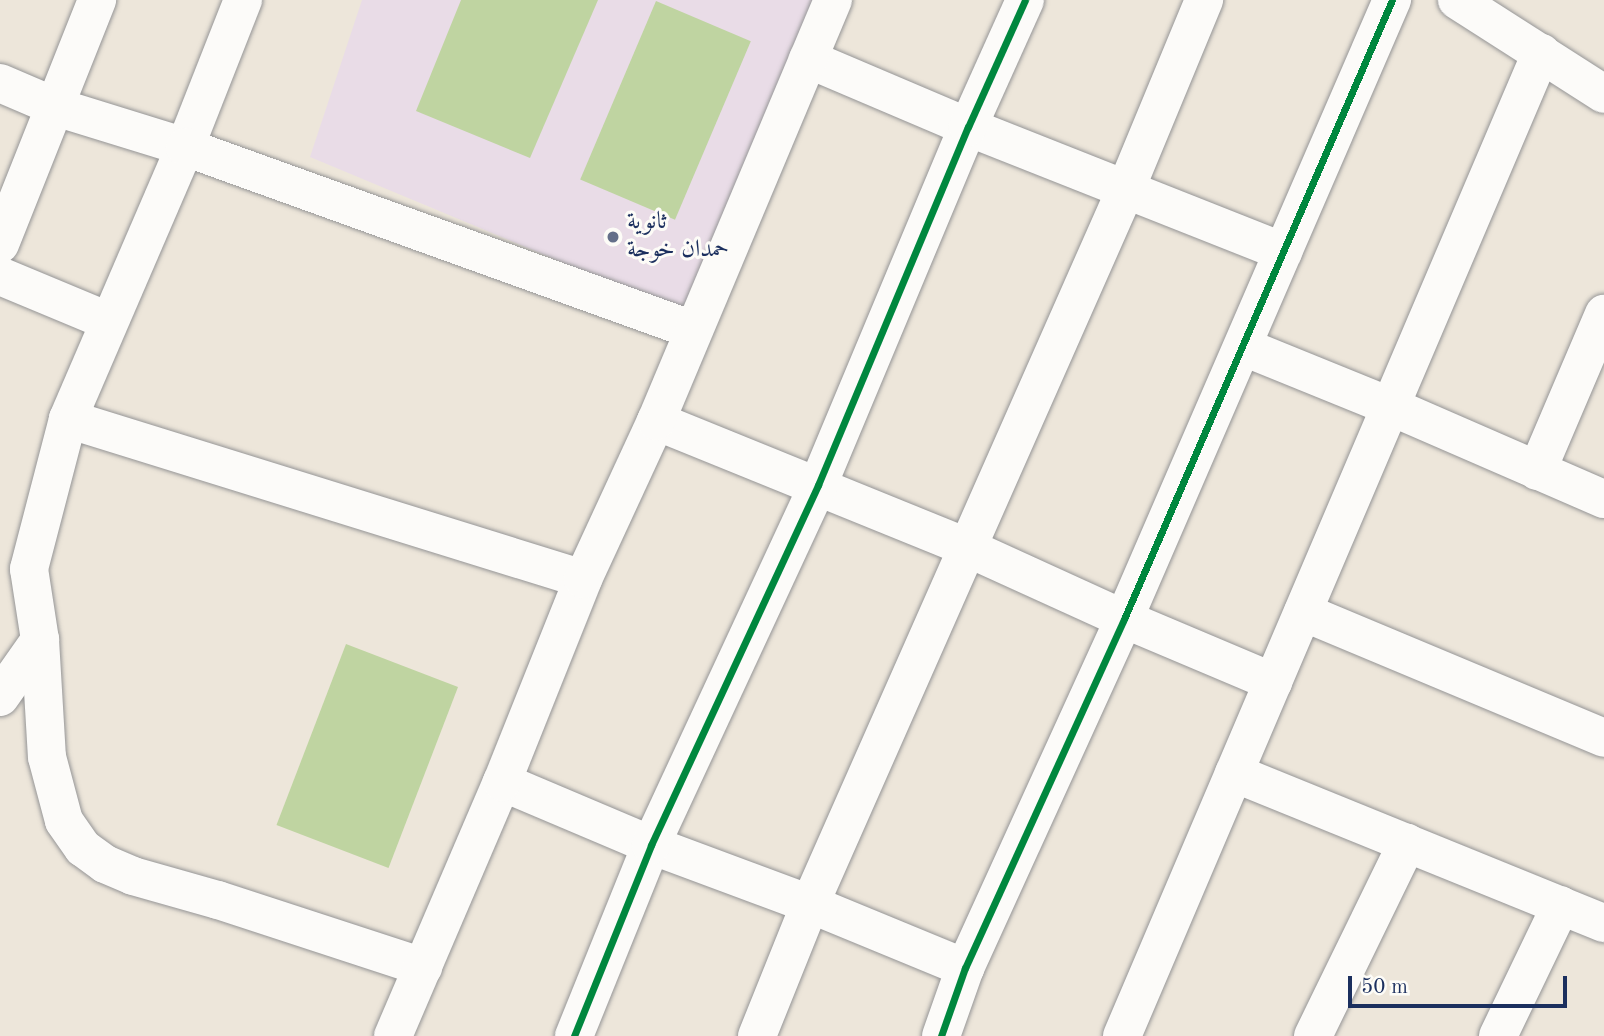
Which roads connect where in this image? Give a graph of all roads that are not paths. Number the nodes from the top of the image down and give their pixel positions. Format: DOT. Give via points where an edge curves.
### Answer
graph roads {
  1 [pos="97,0"];
  2 [pos="243,0"];
  3 [pos="833,0"];
  4 [pos="1025,0"];
  5 [pos="1204,0"];
  6 [pos="1392,0"];
  7 [pos="1457,0"];
  8 [pos="1541,53"];
  9 [pos="808,59"];
  10 [pos="0,83"];
  11 [pos="1604,94"];
  12 [pos="56,107"];
  13 [pos="968,127"];
  14 [pos="185,148"];
  15 [pos="1125,191"];
  16 [pos="0,244"];
  17 [pos="1283,252"];
  18 [pos="0,276"];
  19 [pos="1604,314"];
  20 [pos="108,321"];
  21 [pos="693,330"];
  22 [pos="1244,347"];
  23 [pos="1392,407"];
  24 [pos="68,419"];
  25 [pos="656,421"];
  26 [pos="1537,471"];
  27 [pos="818,485"];
  28 [pos="1604,499"];
  29 [pos="968,548"];
  30 [pos="14,563"];
  31 [pos="583,579"];
  32 [pos="1303,611"];
  33 [pos="1124,619"];
  34 [pos="40,640"];
  35 [pos="1273,682"];
  36 [pos="0,697"];
  37 [pos="1604,738"];
  38 [pos="1234,773"];
  39 [pos="502,782"];
  40 [pos="1407,843"];
  41 [pos="651,845"];
  42 [pos="810,904"];
  43 [pos="1561,905"];
  44 [pos="1604,923"];
  45 [pos="422,967"];
  46 [pos="965,968"];
  47 [pos="393,1036"];
  48 [pos="574,1036"];
  49 [pos="757,1036"];
  50 [pos="941,1036"];
  51 [pos="1122,1036"];
  52 [pos="1313,1036"];
  53 [pos="1498,1036"];
  1 -- 12 [label="street"];
  2 -- 14 [label="street"];
  3 -- 9 [label="street"];
  4 -- 13 [label="street"];
  5 -- 15 [label="street"];
  6 -- 17 [label="street"];
  7 -- 8 [label="street"];
  8 -- 11 [label="street"];
  8 -- 23 [label="street"];
  9 -- 13 [label="street"];
  9 -- 21 [label="street"];
  10 -- 12 [label="street"];
  12 -- 14 [label="street"];
  12 -- 16 [label="street"];
  13 -- 15 [label="street"];
  13 -- 27 [label="street"];
  14 -- 20 [label="street"];
  14 -- 21 [label="street"];
  15 -- 17 [label="street"];
  15 -- 29 [label="street"];
  17 -- 22 [label="street"];
  18 -- 20 [label="street"];
  19 -- 26 [label="street"];
  20 -- 24 [label="street"];
  21 -- 25 [label="street"];
  22 -- 23 [label="street"];
  22 -- 33 [label="street"];
  23 -- 26 [label="street"];
  23 -- 32 [label="street"];
  24 -- 30 [label="street"];
  24 -- 31 [label="street"];
  25 -- 27 [label="street"];
  25 -- 31 [label="street"];
  26 -- 28 [label="street"];
  27 -- 29 [label="street"];
  27 -- 41 [label="street"];
  29 -- 33 [label="street"];
  29 -- 42 [label="street"];
  30 -- 34 [label="street"];
  31 -- 39 [label="street"];
  32 -- 35 [label="street"];
  32 -- 37 [label="street"];
  33 -- 35 [label="street"];
  33 -- 46 [label="street"];
  34 -- 36 [label="street"];
  34 -- 45 [label="street" via="47,757 64,821 83,848 133,876"];
  35 -- 38 [label="street"];
  38 -- 40 [label="street"];
  38 -- 51 [label="street"];
  39 -- 41 [label="street"];
  39 -- 45 [label="street"];
  40 -- 43 [label="street"];
  40 -- 52 [label="street"];
  41 -- 42 [label="street"];
  41 -- 48 [label="street"];
  42 -- 46 [label="street"];
  42 -- 49 [label="street"];
  43 -- 44 [label="street"];
  43 -- 53 [label="street"];
  45 -- 47 [label="street"];
  46 -- 50 [label="street"];
}
